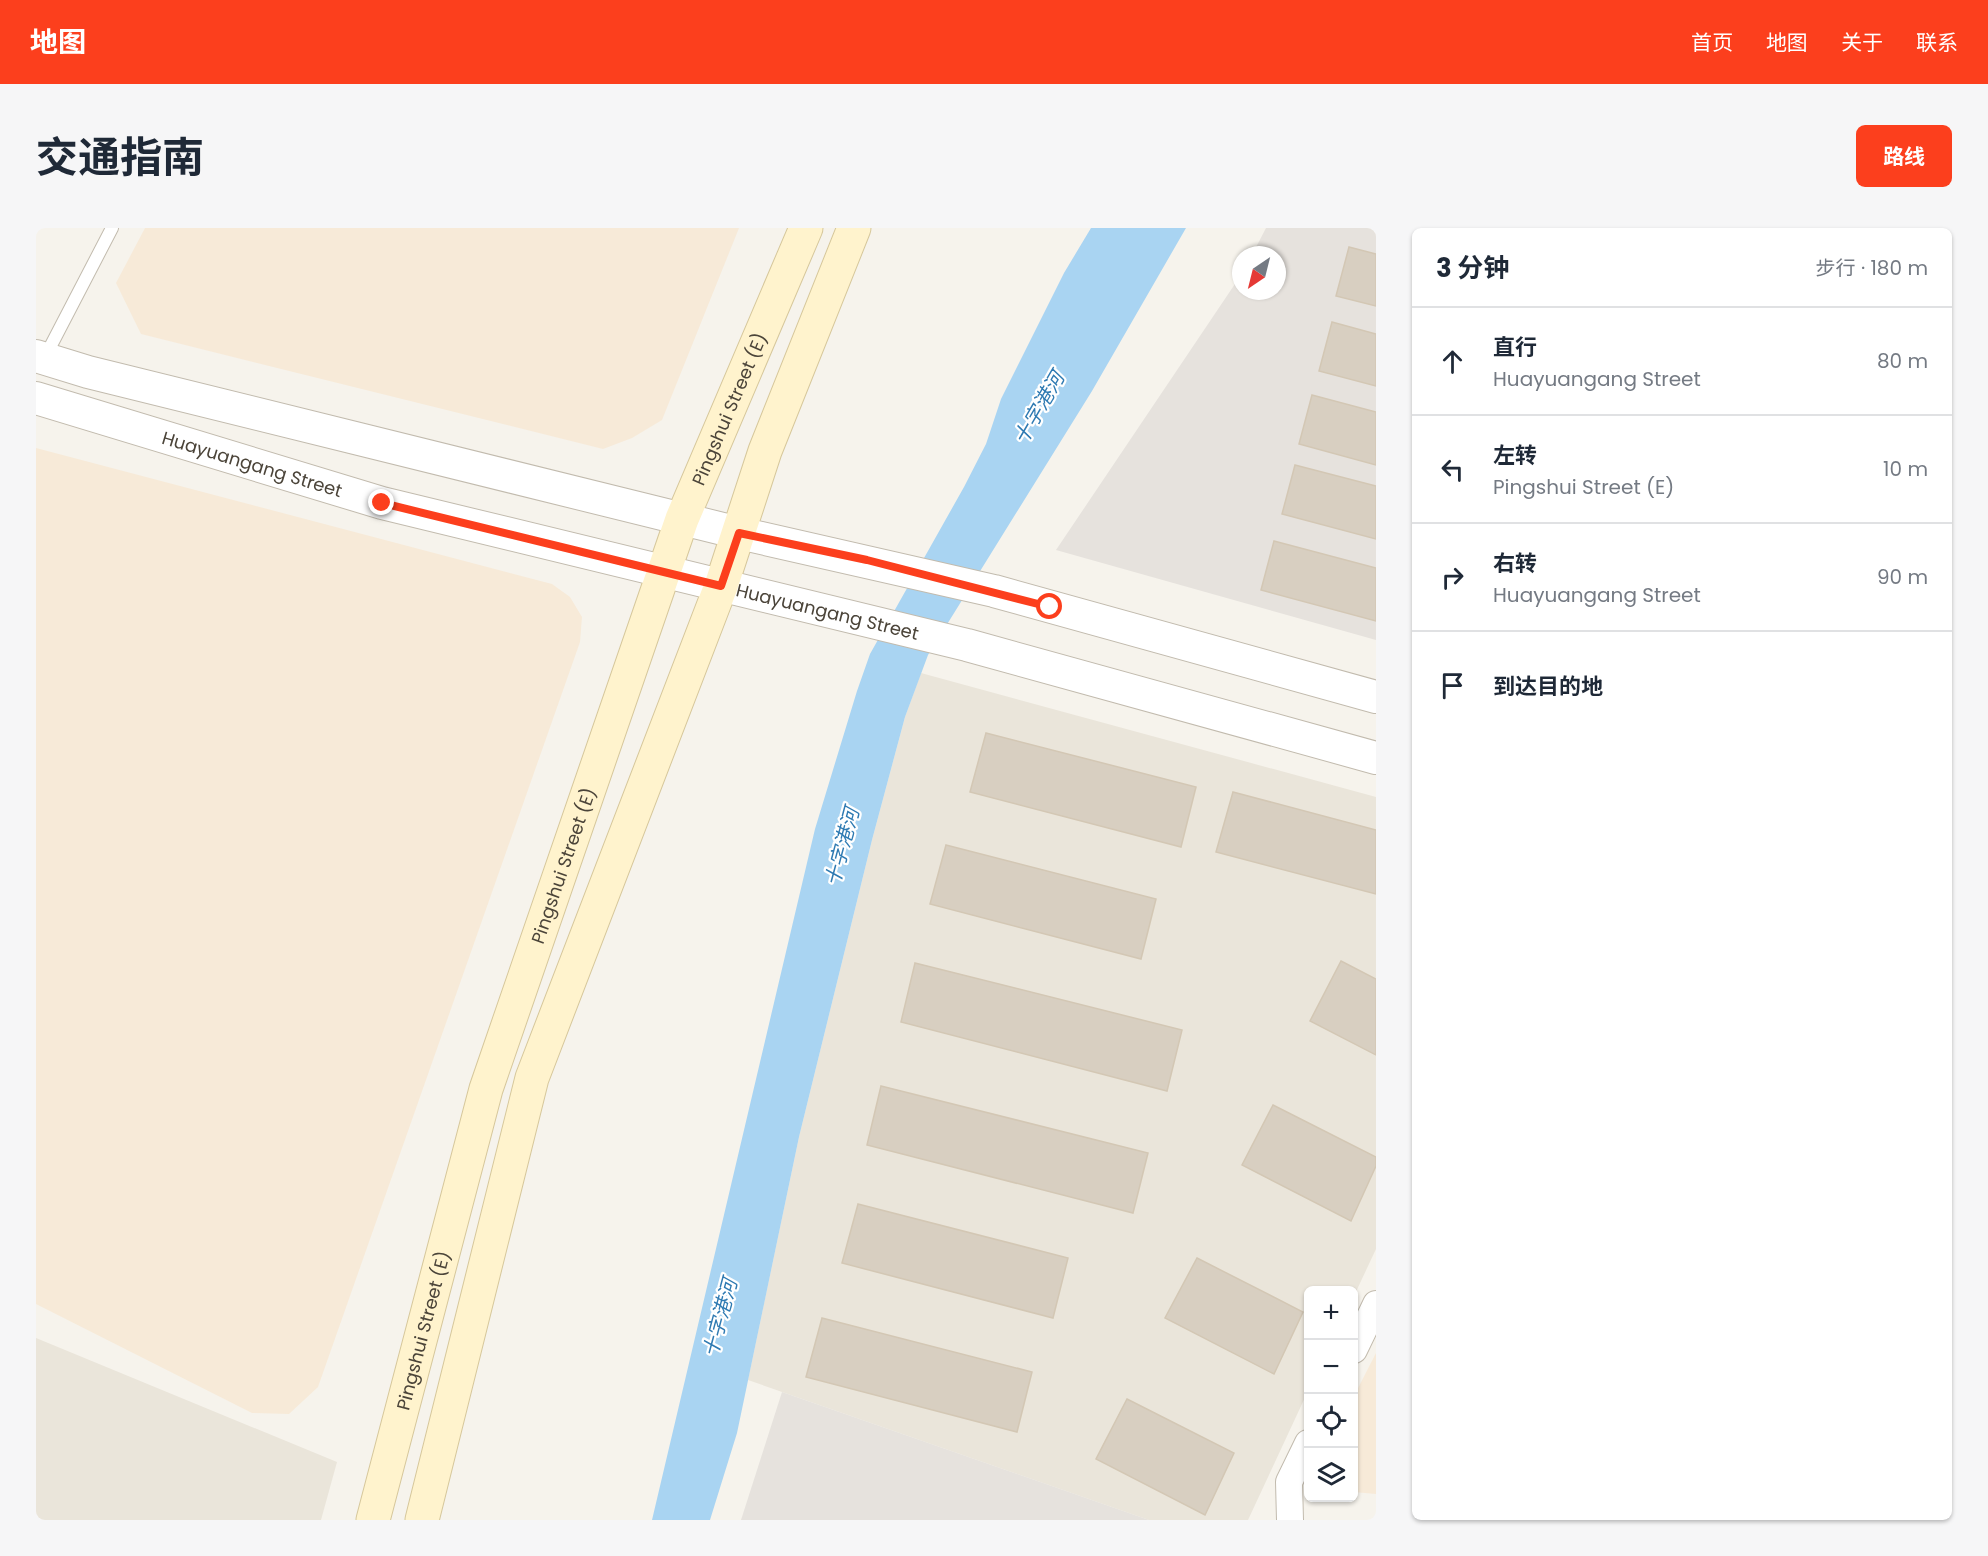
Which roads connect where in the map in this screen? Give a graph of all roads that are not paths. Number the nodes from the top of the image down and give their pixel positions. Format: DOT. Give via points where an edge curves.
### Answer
graph roads {
  1 [pos="112,228"];
  2 [pos="806,228"];
  3 [pos="854,228"];
  4 [pos="40,357"];
  5 [pos="36,398"];
  6 [pos="682,519"];
  7 [pos="739,533"];
  8 [pos="665,573"];
  9 [pos="721,586"];
  10 [pos="1376,697"];
  11 [pos="1376,759"];
  12 [pos="1376,1304"];
  13 [pos="1358,1340"];
  14 [pos="1306,1448"];
  15 [pos="373,1520"];
  16 [pos="422,1520"];
  17 [pos="1290,1520"];
  1 -- 4 [label="lane"];
  2 -- 6 [label="main road, Pingshui Street (E)"];
  3 -- 7 [label="main road" via="765,451"];
  4 -- 6 [label="street"];
  5 -- 8 [label="street, Huayuangang Street" via="382,503"];
  6 -- 7 [label="street"];
  6 -- 8 [label="main road, Pingshui Street (E)"];
  7 -- 9 [label="main road"];
  7 -- 10 [label="street" via="994,591"];
  8 -- 9 [label="street, Huayuangang Street"];
  8 -- 15 [label="main road, Pingshui Street (E)" via="486,1089"];
  9 -- 11 [label="street, Huayuangang Street" via="967,645"];
  9 -- 16 [label="main road" via="532,1078"];
  12 -- 13 [label="street"];
  14 -- 17 [label="street" via="1289,1482"];
}
